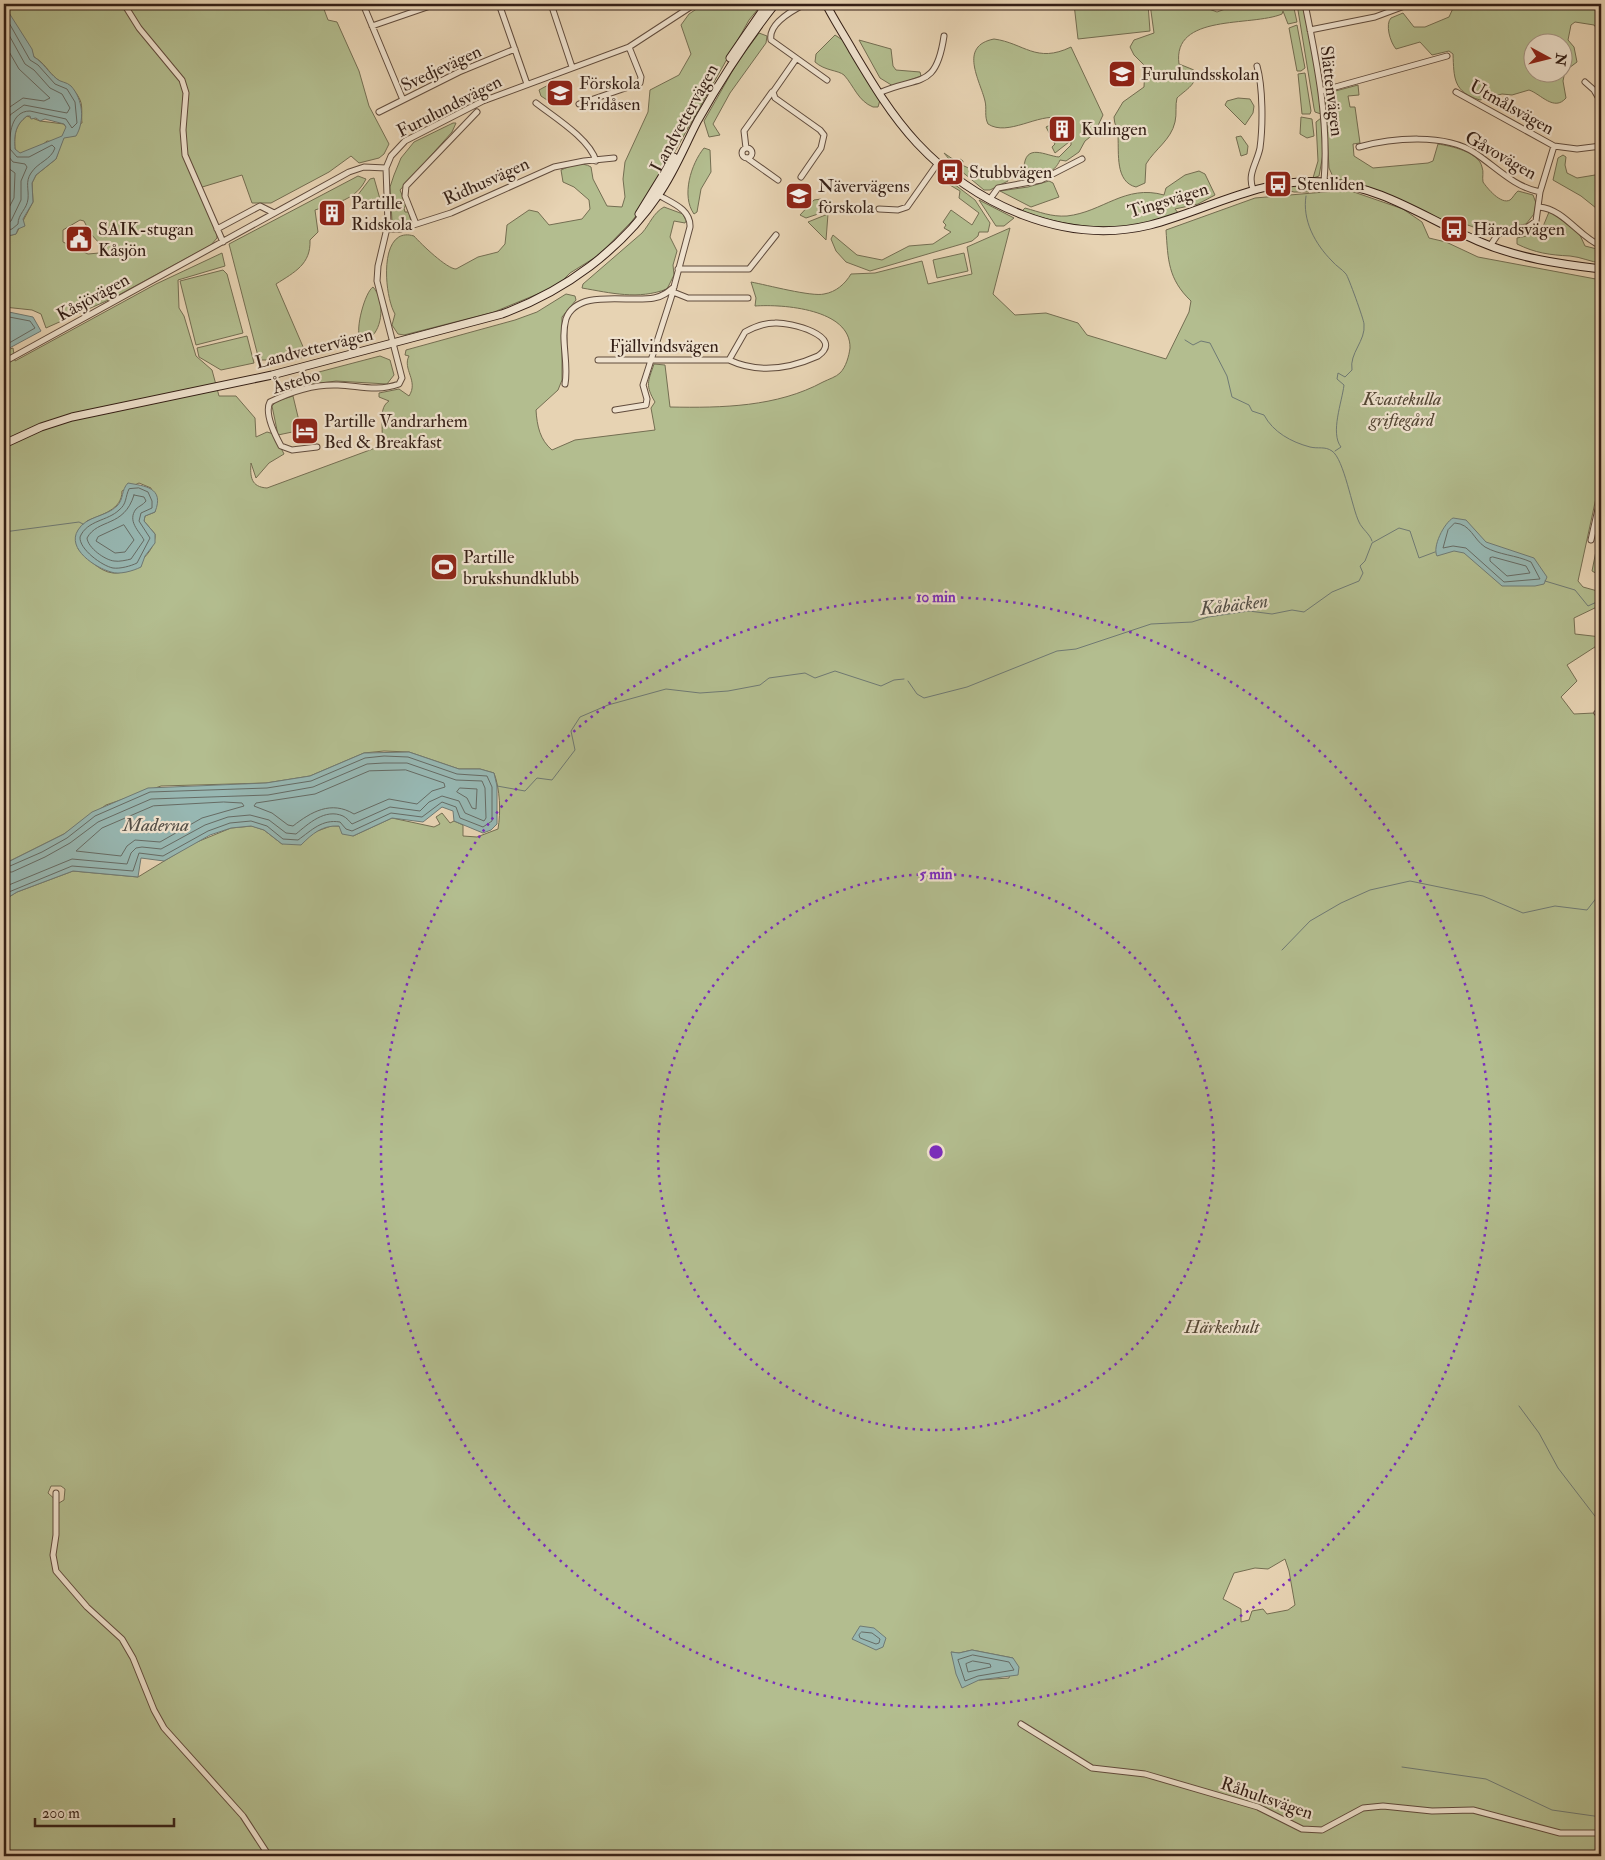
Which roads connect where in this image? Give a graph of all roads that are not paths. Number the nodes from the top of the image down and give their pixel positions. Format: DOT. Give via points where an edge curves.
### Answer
graph roads {
  1 [pos="124,4"];
  2 [pos="363,4"];
  3 [pos="436,4"];
  4 [pos="499,4"];
  5 [pos="551,4"];
  6 [pos="696,4"];
  7 [pos="767,4"];
  8 [pos="775,4"];
  9 [pos="805,4"];
  10 [pos="826,4"];
  11 [pos="1305,4"];
  12 [pos="1410,4"];
  13 [pos="372,26"];
  14 [pos="1310,30"];
  15 [pos="944,36"];
  16 [pos="629,47"];
  17 [pos="515,49"];
  18 [pos="1448,56"];
  19 [pos="796,59"];
  20 [pos="1257,66"];
  21 [pos="572,67"];
  22 [pos="827,80"];
  23 [pos="1585,82"];
  24 [pos="527,84"];
  25 [pos="1321,91"];
  26 [pos="1456,92"];
  27 [pos="879,93"];
  28 [pos="773,94"];
  29 [pos="403,100"];
  30 [pos="1601,102"];
  31 [pos="536,103"];
  32 [pos="579,104"];
  33 [pos="379,112"];
  34 [pos="477,112"];
  35 [pos="1554,146"];
  36 [pos="1601,146"];
  37 [pos="1358,147"];
  38 [pos="614,158"];
  39 [pos="1082,159"];
  40 [pos="596,161"];
  41 [pos="938,163"];
  42 [pos="386,168"];
  43 [pos="802,177"];
  44 [pos="778,180"];
  45 [pos="1324,182"];
  46 [pos="1253,189"];
  47 [pos="1540,192"];
  48 [pos="656,194"];
  49 [pos="990,199"];
  50 [pos="1539,206"];
  51 [pos="879,209"];
  52 [pos="274,213"];
  53 [pos="416,224"];
  54 [pos="217,229"];
  55 [pos="388,229"];
  56 [pos="776,236"];
  57 [pos="223,242"];
  58 [pos="1490,246"];
  59 [pos="1601,246"];
  60 [pos="678,269"];
  61 [pos="1601,269"];
  62 [pos="674,290"];
  63 [pos="748,298"];
  64 [pos="393,343"];
  65 [pos="598,360"];
  66 [pos="729,360"];
  67 [pos="652,361"];
  68 [pos="4,362"];
  69 [pos="565,384"];
  70 [pos="615,410"];
  71 [pos="4,444"];
  72 [pos="317,447"];
  73 [pos="1601,496"];
  74 [pos="1591,540"];
  75 [pos="56,1493"];
  76 [pos="1021,1724"];
  77 [pos="1601,1833"];
  78 [pos="269,1856"];
  1 -- 54 [label="street" via="182,80 186,93 185,155"];
  2 -- 13 [label="street"];
  3 -- 13 [label="street"];
  4 -- 17 [label="street"];
  5 -- 21 [label="street"];
  6 -- 16 [label="street, Furulundsvägen"];
  7 -- 48 [label="street, Landvettervägen" via="726,65"];
  8 -- 48 [label="street, Landvettervägen" via="722,79"];
  9 -- 19 [label="street" via="778,23 771,34 773,42"];
  10 -- 27 [label="street, Tingsvägen"];
  11 -- 14 [label="street, Slättenvägen"];
  12 -- 14 [label="street" via="1376,17"];
  13 -- 29 [label="street"];
  14 -- 25 [label="street, Slättenvägen"];
  15 -- 27 [label="street" via="939,62 932,73"];
  16 -- 21 [label="street, Furulundsvägen"];
  16 -- 32 [label="street" via="641,77 640,83"];
  17 -- 24 [label="street"];
  17 -- 29 [label="street, Svedjevägen"];
  18 -- 25 [label="street"];
  19 -- 22 [label="street"];
  19 -- 28 [label="street"];
  20 -- 46 [label="street" via="1261,128 1260,147 1251,177"];
  21 -- 24 [label="street, Furulundsvägen"];
  23 -- 30 [label="street"];
  24 -- 42 [label="street, Furulundsvägen" via="483,101 406,141 391,156"];
  25 -- 45 [label="street, Slättenvägen" via="1325,134"];
  26 -- 35 [label="street, Utmålsvägen"];
  27 -- 41 [label="street, Tingsvägen" via="904,128"];
  28 -- 43 [label="street" via="824,136 822,148"];
  28 -- 44 [label="street" via="744,131 746,148 752,152 748,158"];
  29 -- 33 [label="street, Svedjevägen"];
  31 -- 40 [label="street" via="585,142"];
  34 -- 53 [label="street" via="406,186 405,196"];
  35 -- 36 [label="street" via="1577,150"];
  35 -- 47 [label="street"];
  37 -- 47 [label="street, Gåvovägen" via="1441,140 1474,152 1517,184"];
  38 -- 40 [label="street, Ridhusvägen"];
  39 -- 49 [label="street" via="1041,180 998,188"];
  40 -- 53 [label="street, Ridhusvägen" via="546,170 451,213"];
  41 -- 49 [label="street, Tingsvägen"];
  41 -- 51 [label="street" via="907,207"];
  42 -- 52 [label="street, Kåsjövägen" via="364,167 350,172"];
  42 -- 55 [label="street"];
  45 -- 46 [label="street, Tingsvägen" via="1288,182"];
  45 -- 58 [label="street, Tingsvägen" via="1382,194"];
  46 -- 49 [label="street, Tingsvägen" via="1165,221 1116,230 1048,224"];
  47 -- 50 [label="street"];
  48 -- 60 [label="street" via="678,206 690,219"];
  48 -- 64 [label="street, Landvettervägen" via="636,225 616,244 583,273 538,300 502,314"];
  50 -- 58 [label="street" via="1533,225 1520,231 1498,234"];
  50 -- 59 [label="street" via="1551,209 1586,240"];
  52 -- 54 [label="street" via="260,206"];
  52 -- 57 [label="street, Kåsjövägen"];
  53 -- 55 [label="street, Ridhusvägen" via="397,230"];
  54 -- 57 [label="street"];
  55 -- 64 [label="street" via="377,281"];
  56 -- 60 [label="street" via="749,269"];
  57 -- 68 [label="street, Kåsjövägen"];
  58 -- 61 [label="street, Tingsvägen" via="1538,260"];
  60 -- 62 [label="street"];
  62 -- 63 [label="street" via="688,298"];
  62 -- 67 [label="street"];
  62 -- 69 [label="street" via="654,298 590,300 574,307 565,325"];
  64 -- 71 [label="street, Landvettervägen" via="264,377 72,417"];
  64 -- 72 [label="street, Åstebo" via="402,378 399,384 379,390 343,385 318,386 282,396 268,404 275,435 284,448"];
  65 -- 67 [label="street, Fjällvindsvägen"];
  66 -- 66 [label="street, Fjällvindsvägen" via="745,332 767,324 800,326 816,333 825,344 818,356 776,368 747,367"];
  66 -- 67 [label="street, Fjällvindsvägen"];
  67 -- 70 [label="street" via="643,385 646,405"];
  73 -- 74 [label="street"];
  75 -- 78 [label="street" via="53,1555 56,1571 87,1607 122,1639 164,1728 243,1816"];
  76 -- 77 [label="street, Råhultsvägen" via="1092,1768 1144,1774 1258,1807 1302,1828 1322,1830 1364,1808 1383,1806 1432,1811 1473,1810 1560,1833"];
}
